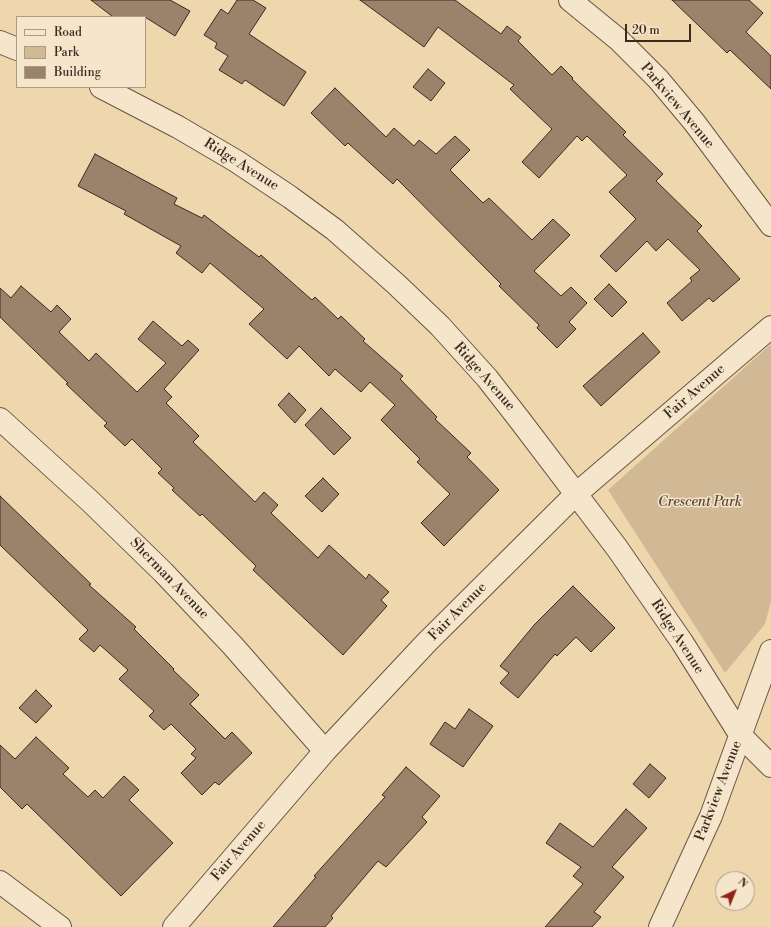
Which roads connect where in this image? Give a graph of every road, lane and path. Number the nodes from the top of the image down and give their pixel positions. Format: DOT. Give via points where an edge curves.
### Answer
graph roads {
  1 [pos="570,0"];
  2 [pos="0,42"];
  3 [pos="16,49"];
  4 [pos="103,88"];
  5 [pos="771,225"];
  6 [pos="771,327"];
  7 [pos="0,419"];
  8 [pos="576,494"];
  9 [pos="771,651"];
  10 [pos="740,736"];
  11 [pos="325,751"];
  12 [pos="771,766"];
  13 [pos="0,882"];
  14 [pos="60,927"];
  15 [pos="174,927"];
  16 [pos="660,927"];
  1 -- 5 [label="street, Parkview Avenue" via="619,40 658,79 694,122"];
  2 -- 3 [label="street"];
  4 -- 8 [label="street, Ridge Avenue" via="236,161 335,230 440,326 487,378"];
  6 -- 8 [label="street, Fair Avenue"];
  7 -- 11 [label="street, Sherman Avenue" via="164,572"];
  8 -- 10 [label="street, Ridge Avenue" via="682,642"];
  8 -- 11 [label="street, Fair Avenue" via="427,642"];
  9 -- 10 [label="street, Parkview Avenue"];
  10 -- 12 [label="street, Ridge Avenue"];
  10 -- 16 [label="street, Parkview Avenue" via="711,816"];
  11 -- 15 [label="street, Fair Avenue"];
  13 -- 14 [label="street"];
}
